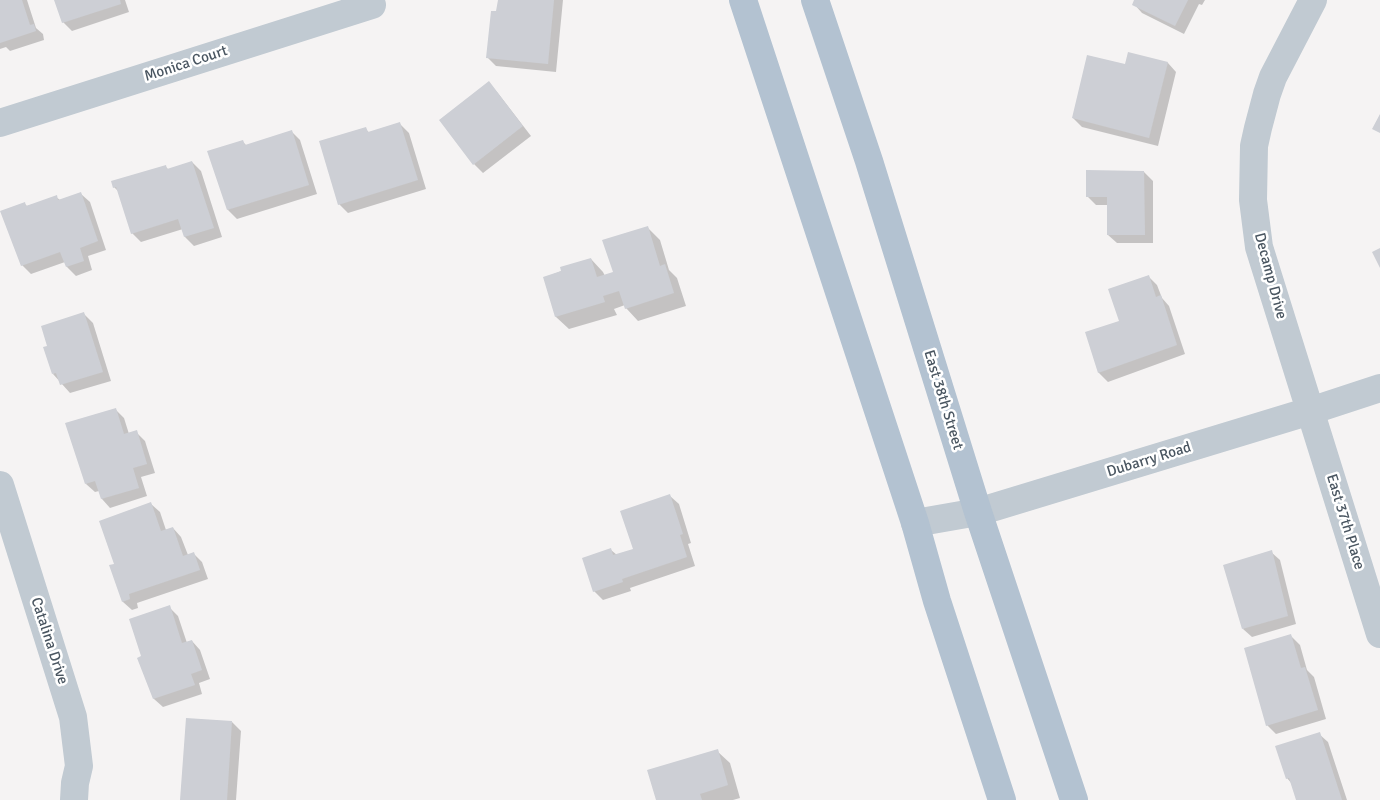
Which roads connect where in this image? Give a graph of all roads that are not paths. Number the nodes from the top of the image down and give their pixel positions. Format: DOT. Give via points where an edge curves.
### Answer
graph roads {
  1 [pos="743,0"];
  2 [pos="815,0"];
  3 [pos="1313,0"];
  4 [pos="372,5"];
  5 [pos="0,123"];
  6 [pos="1380,388"];
  7 [pos="1310,411"];
  8 [pos="0,486"];
  9 [pos="978,512"];
  10 [pos="915,523"];
  11 [pos="1380,634"];
  12 [pos="74,800"];
  13 [pos="1002,800"];
  14 [pos="1074,800"];
  1 -- 10 [label="main road"];
  2 -- 9 [label="main road, East 38th Street" via="869,160"];
  3 -- 7 [label="street, Decamp Drive" via="1267,94 1254,146 1253,200 1259,247"];
  4 -- 5 [label="street, Monica Court"];
  6 -- 7 [label="street, Dubarry Road"];
  7 -- 9 [label="street, Dubarry Road"];
  7 -- 11 [label="street, East 37th Place"];
  8 -- 12 [label="street, Catalina Drive" via="73,718 79,766"];
  9 -- 10 [label="street, Dubarry Road"];
  9 -- 14 [label="main road, East 38th Street"];
  10 -- 13 [label="main road"];
}
